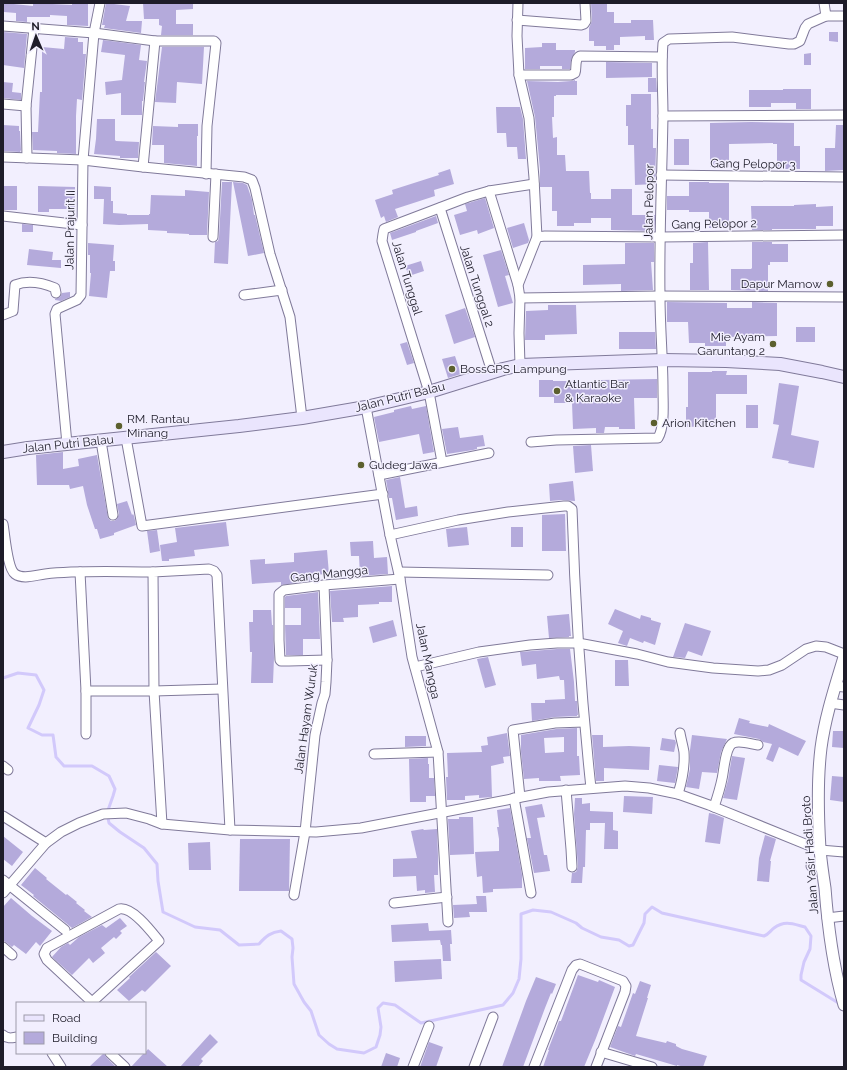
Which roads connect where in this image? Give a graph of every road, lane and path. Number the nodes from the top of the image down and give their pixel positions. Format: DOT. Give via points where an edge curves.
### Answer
graph roads {
  1 [pos="100,3"];
  2 [pos="518,3"];
  3 [pos="585,3"];
  4 [pos="824,3"];
  5 [pos="826,16"];
  6 [pos="844,16"];
  7 [pos="517,20"];
  8 [pos="3,26"];
  9 [pos="34,28"];
  10 [pos="94,33"];
  11 [pos="155,41"];
  12 [pos="662,56"];
  13 [pos="519,75"];
  14 [pos="3,104"];
  15 [pos="26,106"];
  16 [pos="844,115"];
  17 [pos="663,116"];
  18 [pos="3,156"];
  19 [pos="27,158"];
  20 [pos="83,160"];
  21 [pos="143,168"];
  22 [pos="206,174"];
  23 [pos="216,174"];
  24 [pos="661,175"];
  25 [pos="844,177"];
  26 [pos="534,184"];
  27 [pos="489,191"];
  28 [pos="440,208"];
  29 [pos="3,216"];
  30 [pos="82,225"];
  31 [pos="844,235"];
  32 [pos="213,237"];
  33 [pos="537,237"];
  34 [pos="661,237"];
  35 [pos="518,285"];
  36 [pos="282,290"];
  37 [pos="244,295"];
  38 [pos="660,296"];
  39 [pos="520,298"];
  40 [pos="844,298"];
  41 [pos="57,301"];
  42 [pos="3,315"];
  43 [pos="663,360"];
  44 [pos="520,366"];
  45 [pos="492,372"];
  46 [pos="844,377"];
  47 [pos="429,392"];
  48 [pos="366,407"];
  49 [pos="302,418"];
  50 [pos="126,438"];
  51 [pos="101,441"];
  52 [pos="531,442"];
  53 [pos="67,444"];
  54 [pos="3,452"];
  55 [pos="488,453"];
  56 [pos="442,462"];
  57 [pos="379,475"];
  58 [pos="383,494"];
  59 [pos="113,516"];
  60 [pos="3,524"];
  61 [pos="390,535"];
  62 [pos="80,572"];
  63 [pos="153,572"];
  64 [pos="548,575"];
  65 [pos="400,576"];
  66 [pos="324,585"];
  67 [pos="578,643"];
  68 [pos="844,655"];
  69 [pos="327,660"];
  70 [pos="415,667"];
  71 [pos="840,687"];
  72 [pos="222,689"];
  73 [pos="154,691"];
  74 [pos="86,692"];
  75 [pos="830,703"];
  76 [pos="844,705"];
  77 [pos="584,722"];
  78 [pos="680,733"];
  79 [pos="86,734"];
  80 [pos="758,745"];
  81 [pos="438,752"];
  82 [pos="374,754"];
  83 [pos="591,788"];
  84 [pos="566,790"];
  85 [pos="678,794"];
  86 [pos="517,797"];
  87 [pos="714,807"];
  88 [pos="442,812"];
  89 [pos="3,816"];
  90 [pos="162,824"];
  91 [pos="230,830"];
  92 [pos="305,832"];
  93 [pos="46,842"];
  94 [pos="820,850"];
  95 [pos="844,852"];
  96 [pos="811,866"];
  97 [pos="822,866"];
  98 [pos="572,867"];
  99 [pos="5,886"];
  100 [pos="531,893"];
  101 [pos="294,895"];
  102 [pos="447,897"];
  103 [pos="394,903"];
  104 [pos="844,916"];
  105 [pos="827,918"];
  106 [pos="448,922"];
  107 [pos="65,930"];
  108 [pos="3,948"];
  109 [pos="12,955"];
  110 [pos="90,1002"];
  111 [pos="92,1002"];
  112 [pos="844,1005"];
  113 [pos="493,1017"];
  114 [pos="429,1026"];
  115 [pos="3,1035"];
  116 [pos="16,1037"];
  117 [pos="601,1052"];
  118 [pos="53,1054"];
  119 [pos="111,1054"];
  120 [pos="61,1067"];
  121 [pos="125,1067"];
  122 [pos="413,1067"];
  123 [pos="474,1067"];
  124 [pos="534,1067"];
  125 [pos="596,1067"];
  126 [pos="652,1067"];
  1 -- 10 [label="street, Jalan Prajurit II"];
  2 -- 7 [label="street"];
  3 -- 7 [label="street" via="584,24"];
  4 -- 5 [label="street"];
  5 -- 6 [label="street"];
  5 -- 12 [label="street, Jalan Pelopor" via="808,24 800,41 794,44 732,37 669,38 663,43"];
  7 -- 13 [label="street"];
  8 -- 9 [label="street"];
  9 -- 10 [label="street"];
  9 -- 15 [label="street"];
  10 -- 11 [label="street"];
  10 -- 20 [label="street, Jalan Prajurit II"];
  11 -- 21 [label="street"];
  11 -- 22 [label="street" via="216,43 207,126"];
  12 -- 13 [label="street" via="580,56 576,59 576,70 572,75"];
  12 -- 17 [label="street, Jalan Pelopor"];
  13 -- 26 [label="street" via="529,118"];
  14 -- 15 [label="street"];
  15 -- 19 [label="street"];
  16 -- 17 [label="street"];
  17 -- 24 [label="street, Jalan Pelopor"];
  18 -- 19 [label="street"];
  19 -- 20 [label="street"];
  20 -- 21 [label="street"];
  20 -- 30 [label="street, Jalan Prajurit II"];
  21 -- 22 [label="street"];
  22 -- 23 [label="street"];
  23 -- 32 [label="street"];
  23 -- 36 [label="street" via="252,180 270,254"];
  24 -- 25 [label="street, Gang Pelopor 3"];
  24 -- 34 [label="street, Jalan Pelopor"];
  26 -- 27 [label="street"];
  26 -- 33 [label="street"];
  27 -- 28 [label="street"];
  27 -- 35 [label="street"];
  28 -- 45 [label="street, Jalan Tunggal 2"];
  28 -- 47 [label="street, Jalan Tunggal" via="384,229 382,240"];
  29 -- 30 [label="street"];
  30 -- 41 [label="street, Jalan Prajurit II" via="81,295 77,300"];
  31 -- 34 [label="street, Gang Pelopor 2"];
  33 -- 34 [label="street, Gang Pelopor 2"];
  33 -- 35 [label="street"];
  34 -- 38 [label="street, Jalan Pelopor"];
  35 -- 39 [label="street"];
  36 -- 37 [label="street"];
  36 -- 49 [label="street" via="290,317"];
  38 -- 39 [label="street"];
  38 -- 40 [label="street"];
  38 -- 43 [label="street, Jalan Pelopor"];
  39 -- 44 [label="street"];
  41 -- 42 [label="street" via="56,288 46,284 23,282 15,285 13,311"];
  41 -- 53 [label="street" via="55,314"];
  43 -- 44 [label="main road, Jalan Putri Balau"];
  43 -- 46 [label="main road, Jalan Putri Balau" via="780,364"];
  43 -- 52 [label="street, Jalan Pelopor" via="662,421 658,438"];
  44 -- 45 [label="main road, Jalan Putri Balau"];
  45 -- 47 [label="main road, Jalan Putri Balau"];
  47 -- 48 [label="main road, Jalan Putri Balau"];
  47 -- 56 [label="street"];
  48 -- 49 [label="main road, Jalan Putri Balau"];
  48 -- 57 [label="street, Jalan Mangga"];
  49 -- 50 [label="main road, Jalan Putri Balau"];
  50 -- 51 [label="main road, Jalan Putri Balau"];
  50 -- 58 [label="street" via="142,526"];
  51 -- 53 [label="main road, Jalan Putri Balau"];
  51 -- 59 [label="street"];
  53 -- 54 [label="main road, Jalan Putri Balau"];
  55 -- 56 [label="street"];
  56 -- 57 [label="street"];
  57 -- 58 [label="street, Jalan Mangga"];
  58 -- 61 [label="street, Jalan Mangga"];
  60 -- 62 [label="street" via="9,565 14,573 30,577"];
  61 -- 65 [label="street, Jalan Mangga"];
  61 -- 67 [label="street" via="458,520 570,507"];
  62 -- 63 [label="street"];
  62 -- 74 [label="street"];
  63 -- 72 [label="street" via="209,569 217,575"];
  63 -- 73 [label="street"];
  64 -- 65 [label="street, Gang Mangga"];
  65 -- 66 [label="street, Gang Mangga"];
  65 -- 70 [label="street, Jalan Mangga"];
  66 -- 69 [label="street, Jalan Hayam Wuruk"];
  66 -- 69 [label="street, Gang Mangga" via="284,590 279,594 279,640 281,661"];
  67 -- 68 [label="street" via="668,662 758,671 782,665 816,646 826,647"];
  67 -- 70 [label="street" via="530,645 479,652"];
  67 -- 77 [label="street"];
  68 -- 71 [label="street, Jalan Yasir Hadi Broto"];
  69 -- 92 [label="street, Jalan Hayam Wuruk" via="325,694 315,736"];
  70 -- 81 [label="street, Jalan Mangga"];
  71 -- 75 [label="street, Jalan Yasir Hadi Broto"];
  72 -- 73 [label="street"];
  72 -- 91 [label="street"];
  73 -- 74 [label="street"];
  73 -- 90 [label="street"];
  74 -- 79 [label="street"];
  75 -- 76 [label="street"];
  75 -- 94 [label="street, Jalan Yasir Hadi Broto" via="821,748 818,816"];
  77 -- 83 [label="street"];
  77 -- 86 [label="street" via="513,730"];
  78 -- 85 [label="street" via="684,760 682,784"];
  80 -- 87 [label="street" via="739,742 730,746"];
  81 -- 82 [label="street"];
  81 -- 88 [label="street, Jalan Mangga"];
  83 -- 84 [label="street"];
  83 -- 85 [label="street" via="643,787"];
  84 -- 86 [label="street"];
  84 -- 98 [label="street"];
  85 -- 87 [label="street"];
  86 -- 88 [label="street"];
  86 -- 100 [label="street"];
  87 -- 94 [label="street"];
  88 -- 92 [label="street" via="362,828"];
  88 -- 102 [label="street, Jalan Mangga"];
  89 -- 93 [label="street"];
  90 -- 91 [label="street"];
  90 -- 93 [label="street" via="126,813 108,814 80,823"];
  91 -- 92 [label="street"];
  92 -- 101 [label="street, Jalan Hayam Wuruk"];
  93 -- 99 [label="street"];
  94 -- 95 [label="street"];
  94 -- 97 [label="street, Jalan Yasir Hadi Broto"];
  96 -- 97 [label="street"];
  97 -- 105 [label="street, Jalan Yasir Hadi Broto"];
  99 -- 107 [label="street"];
  102 -- 103 [label="street"];
  102 -- 106 [label="street, Jalan Mangga"];
  104 -- 105 [label="street"];
  105 -- 112 [label="street, Jalan Yasir Hadi Broto" via="832,957"];
  108 -- 109 [label="street"];
  110 -- 111 [label="street" via="47,960 44,952 118,909 126,909 133,913 159,941"];
  113 -- 123 [label="street"];
  114 -- 122 [label="street"];
  115 -- 116 [label="street" via="6,1038"];
  117 -- 124 [label="street" via="626,986 623,981 580,964 572,970"];
  117 -- 125 [label="street"];
  117 -- 126 [label="street"];
  118 -- 120 [label="street"];
  119 -- 121 [label="street"];
}
